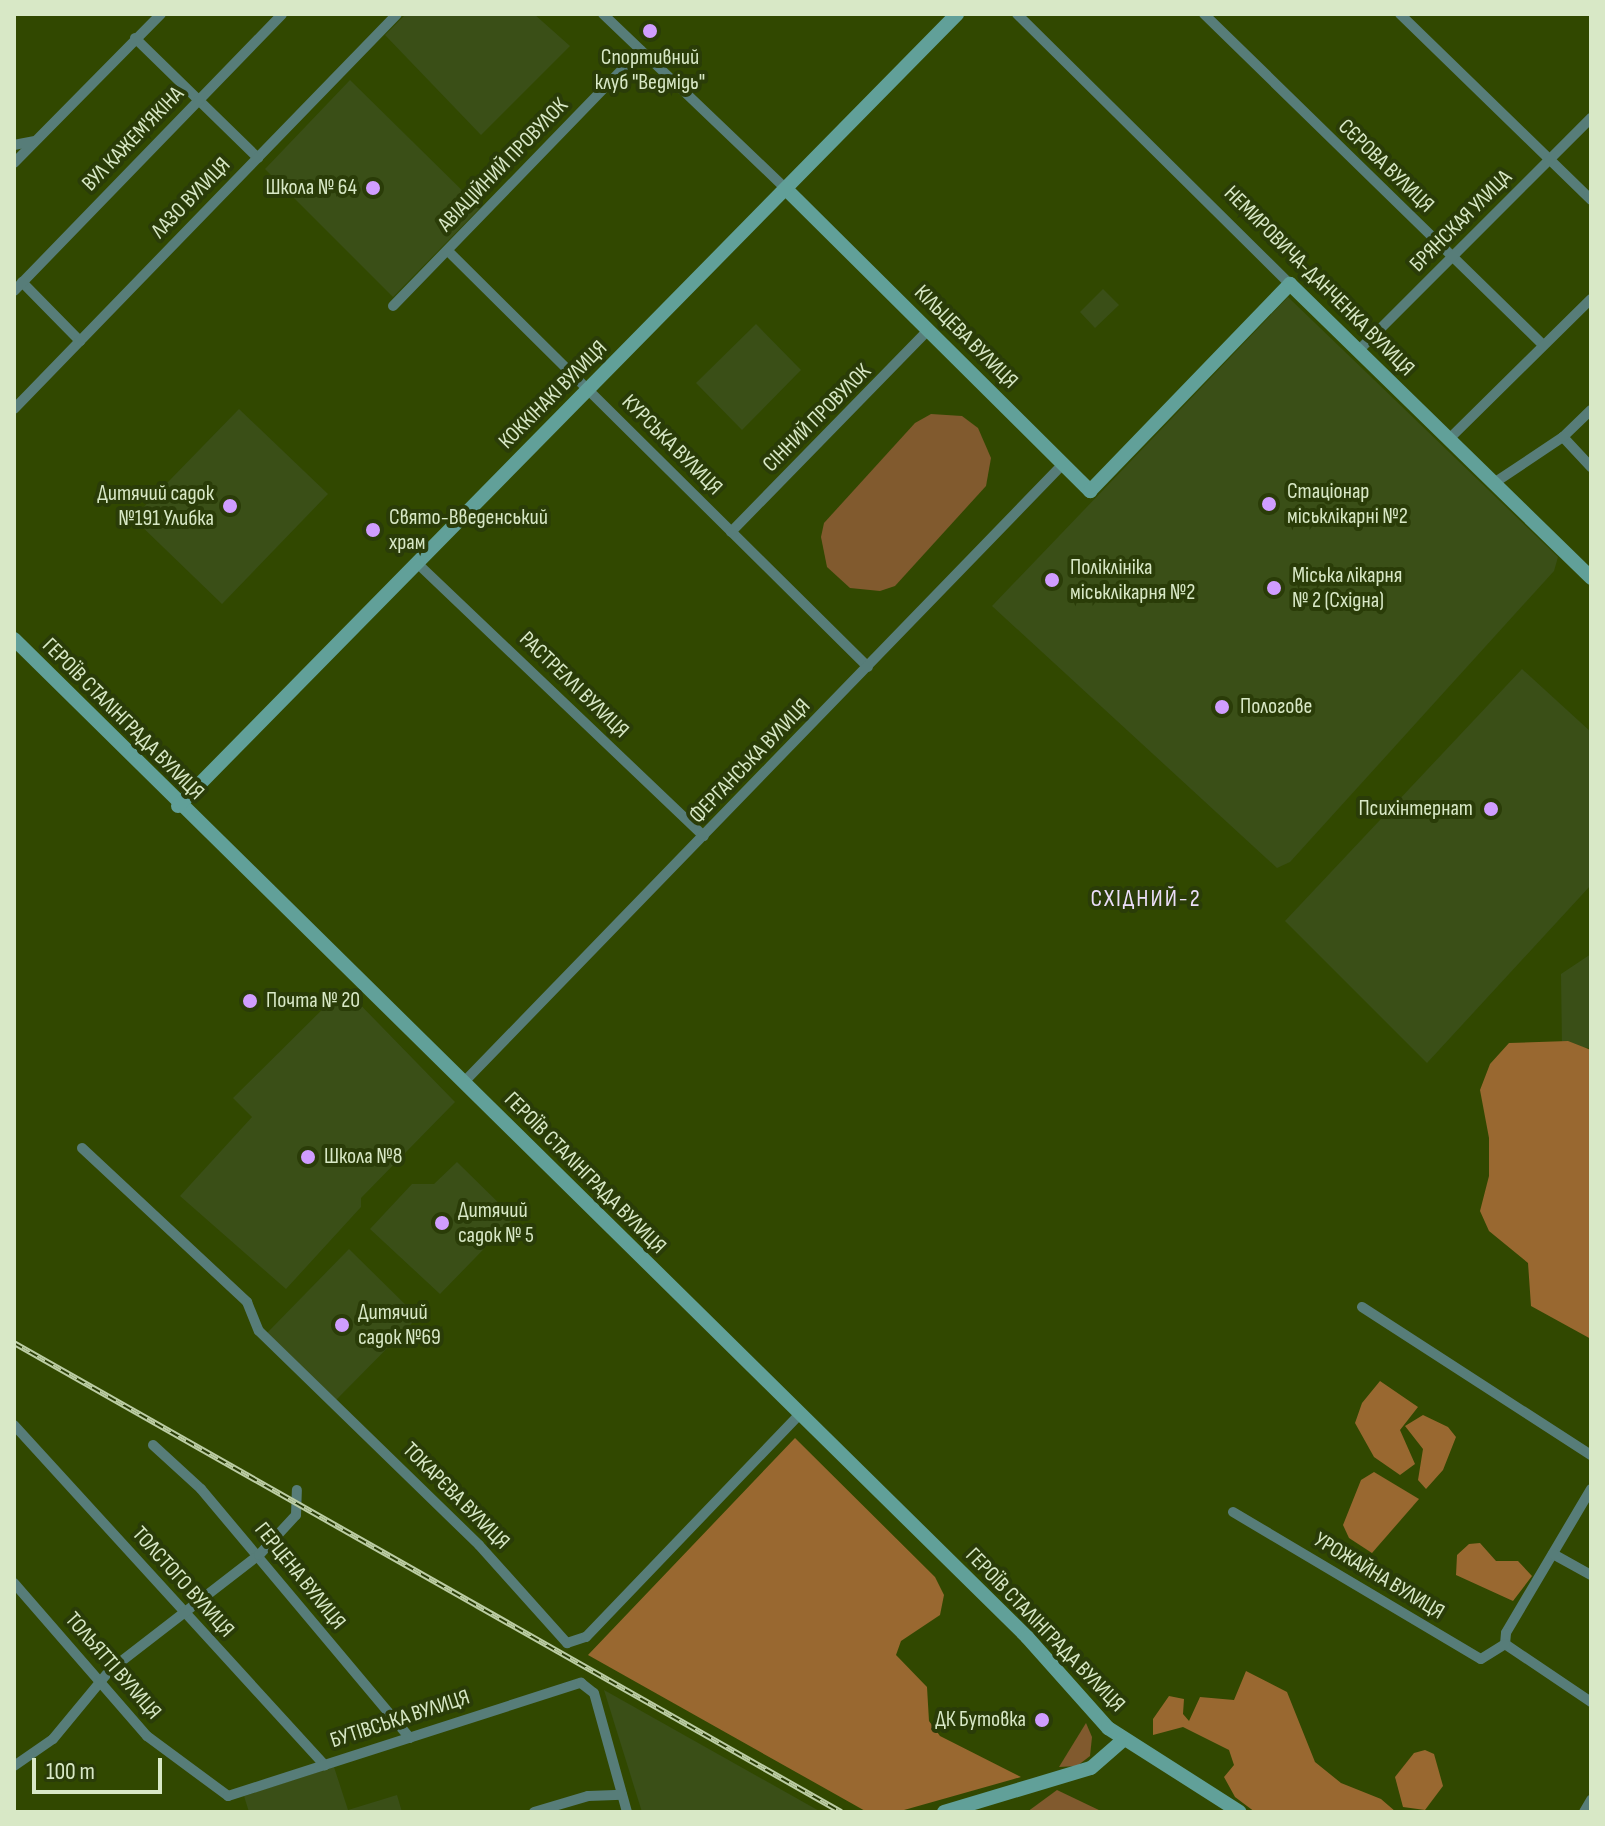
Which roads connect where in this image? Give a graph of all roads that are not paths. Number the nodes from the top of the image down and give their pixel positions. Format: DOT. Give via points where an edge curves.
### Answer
graph roads {
  1 [pos="161,14"];
  2 [pos="282,14"];
  3 [pos="397,14"];
  4 [pos="603,14"];
  5 [pos="957,14"];
  6 [pos="1017,14"];
  7 [pos="1204,14"];
  8 [pos="1400,14"];
  9 [pos="135,38"];
  10 [pos="641,50"];
  11 [pos="199,99"];
  12 [pos="1591,118"];
  13 [pos="34,141"];
  14 [pos="14,145"];
  15 [pos="258,158"];
  16 [pos="1549,159"];
  17 [pos="14,163"];
  18 [pos="786,189"];
  19 [pos="1591,200"];
  20 [pos="448,251"];
  21 [pos="1453,258"];
  22 [pos="22,282"];
  23 [pos="1290,284"];
  24 [pos="14,291"];
  25 [pos="1591,299"];
  26 [pos="393,306"];
  27 [pos="928,330"];
  28 [pos="80,341"];
  29 [pos="1543,345"];
  30 [pos="1358,351"];
  31 [pos="589,391"];
  32 [pos="14,409"];
  33 [pos="1591,410"];
  34 [pos="1563,437"];
  35 [pos="1449,439"];
  36 [pos="1063,464"];
  37 [pos="1591,467"];
  38 [pos="1494,483"];
  39 [pos="731,532"];
  40 [pos="417,563"];
  41 [pos="1591,578"];
  42 [pos="14,639"];
  43 [pos="868,667"];
  44 [pos="178,806"];
  45 [pos="704,836"];
  46 [pos="463,1083"];
  47 [pos="82,1148"];
  48 [pos="1362,1307"];
  49 [pos="799,1415"];
  50 [pos="14,1425"];
  51 [pos="153,1445"];
  52 [pos="1591,1455"];
  53 [pos="1591,1489"];
  54 [pos="297,1490"];
  55 [pos="1588,1503"];
  56 [pos="1233,1512"];
  57 [pos="1553,1554"];
  58 [pos="259,1555"];
  59 [pos="1591,1575"];
  60 [pos="14,1583"];
  61 [pos="185,1615"];
  62 [pos="1505,1644"];
  63 [pos="100,1682"];
  64 [pos="1591,1702"];
  65 [pos="410,1738"];
  66 [pos="1123,1740"];
  67 [pos="325,1765"];
  68 [pos="14,1766"];
  69 [pos="622,1795"];
  70 [pos="228,1796"];
  71 [pos="1591,1800"];
  72 [pos="534,1812"];
  73 [pos="627,1812"];
  74 [pos="944,1812"];
  75 [pos="1240,1812"];
  76 [pos="1584,1812"];
  1 -- 9 [label="street"];
  2 -- 11 [label="street, ВУЛ КАЖЕМ'ЯКІНА"];
  3 -- 15 [label="street, ЛАЗО ВУЛИЦЯ"];
  4 -- 10 [label="street, КІЛЬЦЕВА ВУЛИЦЯ"];
  5 -- 18 [label="street, КОККІНАКІ ВУЛИЦЯ"];
  6 -- 23 [label="street, НЕМИРОВИЧА-ДАНЧЕНКА ВУЛИЦЯ"];
  7 -- 21 [label="street, СЄРОВА ВУЛИЦЯ"];
  8 -- 16 [label="street"];
  9 -- 11 [label="street"];
  9 -- 13 [label="street"];
  10 -- 18 [label="street, КІЛЬЦЕВА ВУЛИЦЯ"];
  10 -- 20 [label="street, АВІАЦІЙНИЙ ПРОВУЛОК"];
  11 -- 15 [label="street"];
  11 -- 22 [label="street, ВУЛ КАЖЕМ'ЯКІНА"];
  12 -- 16 [label="street, БРЯНСКАЯ УЛИЦА"];
  13 -- 14 [label="street"];
  13 -- 17 [label="street"];
  15 -- 28 [label="street, ЛАЗО ВУЛИЦЯ"];
  16 -- 19 [label="street"];
  16 -- 21 [label="street, БРЯНСКАЯ УЛИЦА"];
  18 -- 27 [label="street, КІЛЬЦЕВА ВУЛИЦЯ"];
  18 -- 31 [label="street, КОККІНАКІ ВУЛИЦЯ"];
  20 -- 26 [label="street, АВІАЦІЙНИЙ ПРОВУЛОК"];
  20 -- 31 [label="street, КУРСЬКА ВУЛИЦЯ"];
  21 -- 29 [label="street, СЄРОВА ВУЛИЦЯ"];
  21 -- 30 [label="street, БРЯНСКАЯ УЛИЦА"];
  22 -- 24 [label="street, ВУЛ КАЖЕМ'ЯКІНА"];
  22 -- 28 [label="street"];
  23 -- 30 [label="street, НЕМИРОВИЧА-ДАНЧЕНКА ВУЛИЦЯ"];
  23 -- 36 [label="street, КІЛЬЦЕВА ВУЛИЦЯ" via="1090,491"];
  25 -- 29 [label="street"];
  27 -- 36 [label="street, КІЛЬЦЕВА ВУЛИЦЯ"];
  27 -- 39 [label="street, СІННИЙ ПРОВУЛОК"];
  28 -- 32 [label="street, ЛАЗО ВУЛИЦЯ"];
  29 -- 35 [label="street"];
  30 -- 35 [label="street, НЕМИРОВИЧА-ДАНЧЕНКА ВУЛИЦЯ"];
  31 -- 39 [label="street, КУРСЬКА ВУЛИЦЯ"];
  31 -- 40 [label="street, КОККІНАКІ ВУЛИЦЯ"];
  33 -- 34 [label="street"];
  34 -- 37 [label="street"];
  34 -- 38 [label="street"];
  35 -- 38 [label="street, НЕМИРОВИЧА-ДАНЧЕНКА ВУЛИЦЯ"];
  36 -- 43 [label="street, ФЕРГАНСЬКА ВУЛИЦЯ"];
  38 -- 41 [label="street, НЕМИРОВИЧА-ДАНЧЕНКА ВУЛИЦЯ"];
  39 -- 43 [label="street, КУРСЬКА ВУЛИЦЯ"];
  40 -- 44 [label="street, КОККІНАКІ ВУЛИЦЯ"];
  40 -- 45 [label="street, РАСТРЕЛЛІ ВУЛИЦЯ"];
  42 -- 44 [label="street, ГЕРОЇВ СТАЛІНГРАДА ВУЛИЦЯ"];
  43 -- 45 [label="street, ФЕРГАНСЬКА ВУЛИЦЯ"];
  44 -- 46 [label="street, ГЕРОЇВ СТАЛІНГРАДА ВУЛИЦЯ"];
  45 -- 46 [label="street, ФЕРГАНСЬКА ВУЛИЦЯ"];
  46 -- 49 [label="street, ГЕРОЇВ СТАЛІНГРАДА ВУЛИЦЯ"];
  47 -- 49 [label="street, ТОКАРЄВА ВУЛИЦЯ" via="247,1302 259,1331 479,1545 567,1643 586,1637"];
  48 -- 52 [label="street"];
  49 -- 66 [label="street, ГЕРОЇВ СТАЛІНГРАДА ВУЛИЦЯ" via="1027,1637"];
  50 -- 61 [label="street, ТОЛСТОГО ВУЛИЦЯ"];
  51 -- 58 [label="street, ГЕРЦЕНА ВУЛИЦЯ"];
  53 -- 55 [label="street"];
  54 -- 58 [label="street" via="296,1515"];
  55 -- 57 [label="street"];
  56 -- 62 [label="street, УРОЖАЙНА ВУЛИЦЯ" via="1481,1659"];
  57 -- 59 [label="street"];
  57 -- 62 [label="street" via="1506,1633"];
  58 -- 61 [label="street"];
  58 -- 65 [label="street, ГЕРЦЕНА ВУЛИЦЯ"];
  60 -- 63 [label="street, ТОЛЬЯТТІ ВУЛИЦЯ"];
  61 -- 63 [label="street"];
  61 -- 67 [label="street, ТОЛСТОГО ВУЛИЦЯ"];
  62 -- 64 [label="street"];
  63 -- 68 [label="street" via="53,1739"];
  63 -- 70 [label="street, ТОЛЬЯТТІ ВУЛИЦЯ" via="147,1736"];
  65 -- 67 [label="street, БУТІВСЬКА ВУЛИЦЯ"];
  65 -- 69 [label="street, БУТІВСЬКА ВУЛИЦЯ" via="568,1684 585,1685 594,1693"];
  66 -- 74 [label="street" via="1091,1768"];
  66 -- 75 [label="street, ГЕРОЇВ СТАЛІНГРАДА ВУЛИЦЯ"];
  67 -- 70 [label="street, БУТІВСЬКА ВУЛИЦЯ"];
  69 -- 72 [label="street" via="588,1796"];
  69 -- 73 [label="street"];
  71 -- 76 [label="street"];
}
